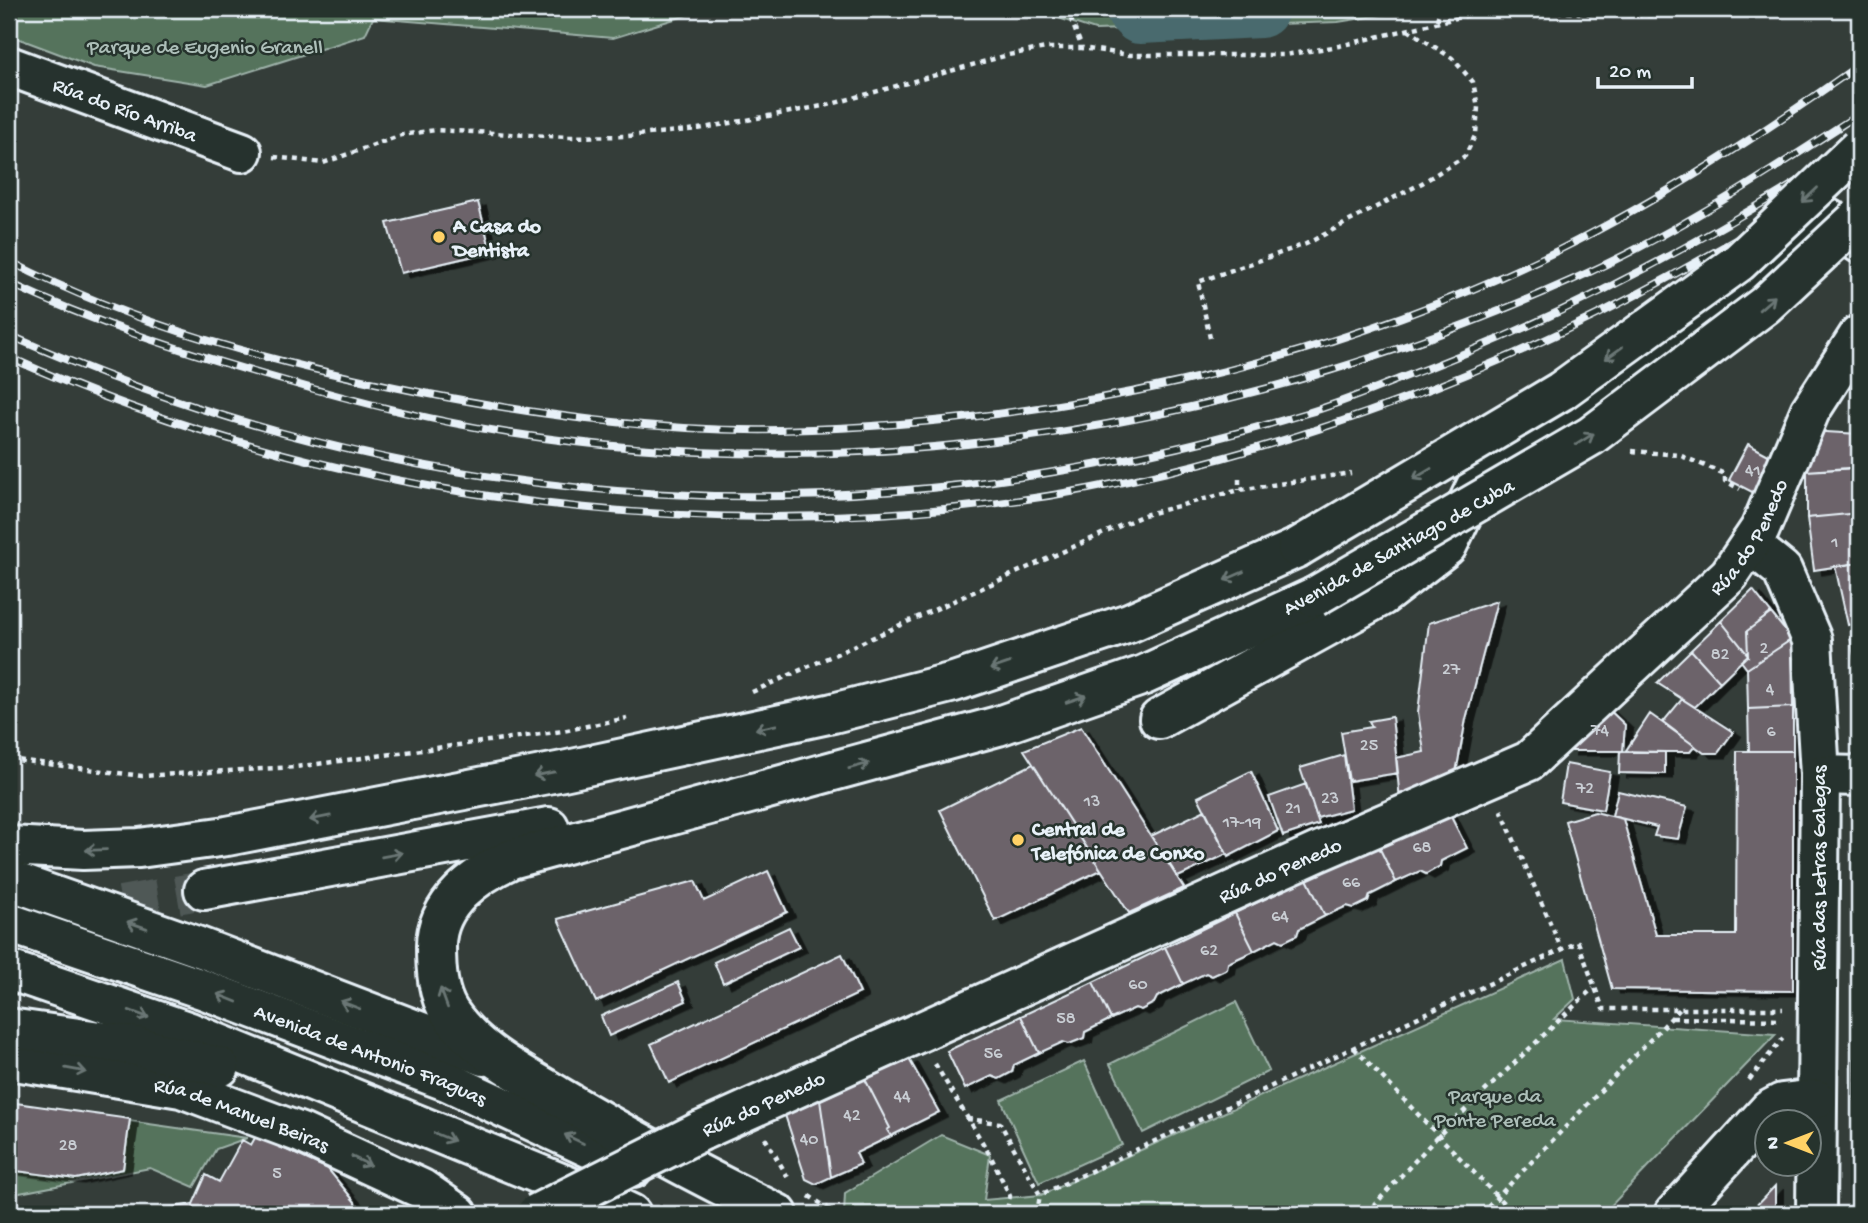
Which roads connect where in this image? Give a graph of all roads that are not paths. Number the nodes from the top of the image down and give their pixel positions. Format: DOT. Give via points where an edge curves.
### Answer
graph roads {
  1 [pos="9,66"];
  2 [pos="1859,148"];
  3 [pos="242,152"];
  4 [pos="1859,217"];
  5 [pos="1859,243"];
  6 [pos="1857,340"];
  7 [pos="1750,544"];
  8 [pos="1159,719"];
  9 [pos="1820,775"];
  10 [pos="1859,776"];
  11 [pos="793,783"];
  12 [pos="9,846"];
  13 [pos="9,880"];
  14 [pos="204,890"];
  15 [pos="9,923"];
  16 [pos="9,970"];
  17 [pos="9,1028"];
  18 [pos="9,1060"];
  19 [pos="506,1065"];
  20 [pos="314,1082"];
  21 [pos="1816,1099"];
  22 [pos="609,1128"];
  23 [pos="682,1192"];
  24 [pos="794,1198"];
  25 [pos="740,1207"];
  26 [pos="623,1212"];
  27 [pos="458,1214"];
  28 [pos="536,1214"];
  29 [pos="1674,1214"];
  30 [pos="1816,1214"];
  1 -- 3 [label="main road, Rúa do Río Arriba"];
  2 -- 12 [label="main road, one-way, bridge" via="1740,262 1561,391 1297,548 1129,623 954,682 563,771 226,836 139,848"];
  11 -- 4 [label="main road, Avenida de Santiago de Cuba, one-way, bridge" via="998,726 1132,679 1314,597 1591,436 1765,305"];
  5 -- 8 [label="main road" via="1829,219 1576,415 1482,476 1447,546 1382,596"];
  6 -- 7 [label="main road, Rúa do Penedo" via="1810,411"];
  7 -- 9 [label="main road, Rúa das Letras Galegas" via="1782,570 1812,640"];
  7 -- 28 [label="main road, Rúa do Penedo, bridge" via="1729,575 1529,761 701,1131"];
  9 -- 10 [label="main road"];
  9 -- 21 [label="main road, Rúa das Letras Galegas"];
  14 -- 11 [label="main road, one-way"];
  19 -- 11 [label="main road, one-way" via="449,1012 441,992 436,940 442,918 470,882 511,859"];
  19 -- 13 [label="main road, one-way"];
  23 -- 15 [label="main road, Avenida de Antonio Fraguas, one-way" via="449,1082 202,989"];
  16 -- 20 [label="main road, one-way" via="190,1032"];
  17 -- 20 [label="main road" via="135,1046 201,1061 279,1087"];
  18 -- 27 [label="main road, Rúa de Manuel Beiras, one-way" via="181,1088 301,1133 422,1189"];
  19 -- 22 [label="main road"];
  20 -- 26 [label="main road, one-way"];
  21 -- 29 [label="main road" via="1782,1103 1769,1110"];
  21 -- 30 [label="main road, Rúa das Letras Galegas"];
  22 -- 23 [label="main road"];
  22 -- 25 [label="main road"];
  23 -- 25 [label="main road, Avenida de Antonio Fraguas"];
  24 -- 25 [label="main road"];
}
